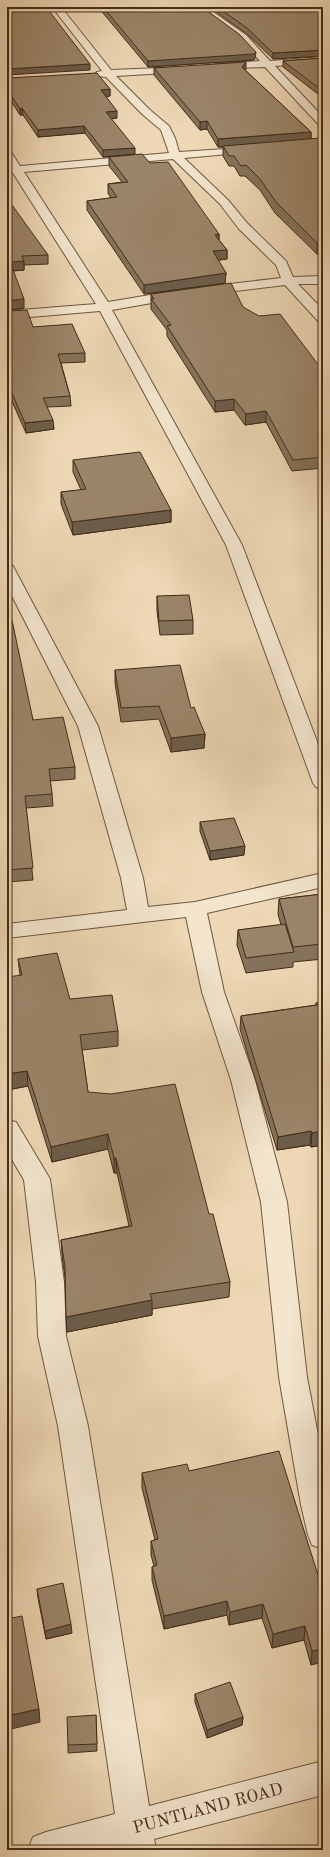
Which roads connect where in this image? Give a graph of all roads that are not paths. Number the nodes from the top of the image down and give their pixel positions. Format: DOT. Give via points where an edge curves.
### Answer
graph roads {
  1 [pos="56,7"];
  2 [pos="200,7"];
  3 [pos="323,60"];
  4 [pos="266,64"];
  5 [pos="109,74"];
  6 [pos="93,75"];
  7 [pos="323,123"];
  8 [pos="261,148"];
  9 [pos="7,154"];
  10 [pos="175,156"];
  11 [pos="12,170"];
  12 [pos="323,280"];
  13 [pos="288,281"];
  14 [pos="104,307"];
  15 [pos="7,315"];
  16 [pos="323,318"];
  17 [pos="7,570"];
  18 [pos="323,783"];
  19 [pos="323,880"];
  20 [pos="195,909"];
  21 [pos="139,915"];
  22 [pos="7,931"];
  23 [pos="7,1129"];
  24 [pos="323,1535"];
  25 [pos="323,1778"];
  26 [pos="137,1839"];
  27 [pos="46,1850"];
  1 -- 5 [label="street"];
  2 -- 4 [label="street" via="243,37"];
  3 -- 4 [label="street"];
  4 -- 5 [label="street"];
  4 -- 7 [label="street"];
  5 -- 6 [label="street"];
  5 -- 10 [label="street" via="165,128"];
  8 -- 10 [label="street"];
  9 -- 11 [label="street"];
  10 -- 11 [label="street"];
  10 -- 13 [label="street" via="224,202 243,226 282,264"];
  11 -- 14 [label="street"];
  12 -- 13 [label="street"];
  13 -- 14 [label="street" via="186,293"];
  13 -- 16 [label="street"];
  14 -- 15 [label="street"];
  14 -- 18 [label="street" via="234,545"];
  17 -- 21 [label="street" via="88,726 132,878"];
  19 -- 20 [label="street"];
  20 -- 21 [label="street"];
  20 -- 24 [label="street" via="213,992 243,1080 274,1202 293,1377"];
  21 -- 22 [label="street"];
  23 -- 26 [label="street" via="37,1180 50,1282 52,1336 73,1426"];
  25 -- 26 [label="street, PUNTLAND ROAD"];
  26 -- 27 [label="street, PUNTLAND ROAD"];
}
